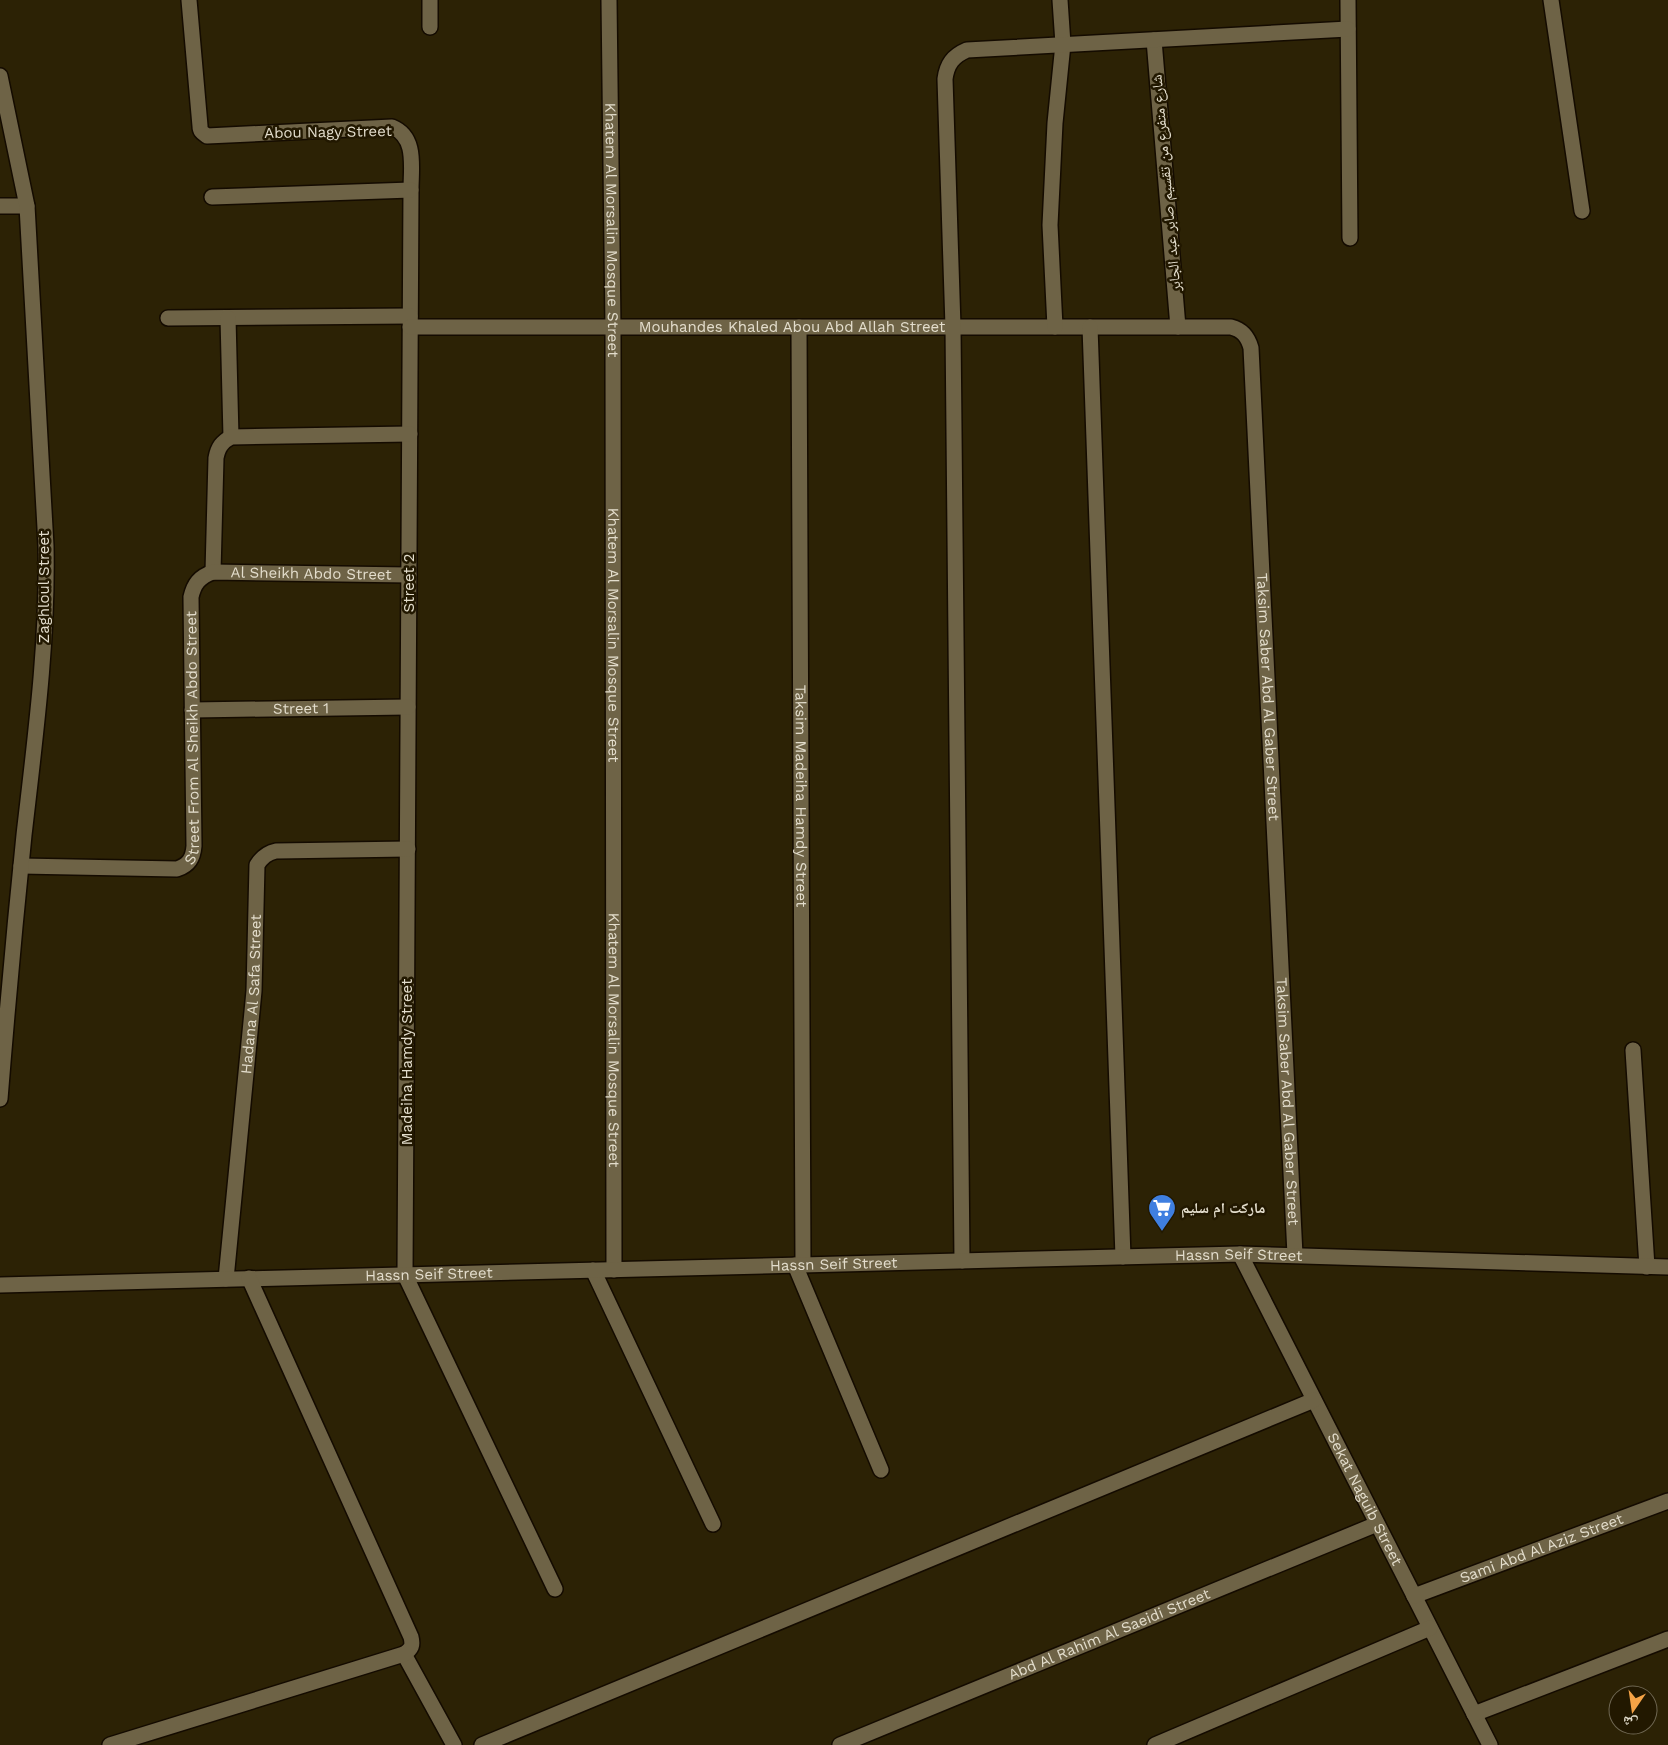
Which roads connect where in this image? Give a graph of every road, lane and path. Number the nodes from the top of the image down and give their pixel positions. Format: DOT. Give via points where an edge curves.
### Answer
graph roads {
  1 [pos="189,0"];
  2 [pos="430,0"];
  3 [pos="609,0"];
  4 [pos="1060,0"];
  5 [pos="1348,0"];
  6 [pos="1551,0"];
  7 [pos="430,27"];
  8 [pos="1348,29"];
  9 [pos="1154,40"];
  10 [pos="1063,44"];
  11 [pos="0,76"];
  12 [pos="411,190"];
  13 [pos="212,197"];
  14 [pos="0,206"];
  15 [pos="27,206"];
  16 [pos="1582,210"];
  17 [pos="1350,238"];
  18 [pos="168,318"];
  19 [pos="228,318"];
  20 [pos="410,322"];
  21 [pos="799,327"];
  22 [pos="954,327"];
  23 [pos="1055,327"];
  24 [pos="1090,327"];
  25 [pos="1178,327"];
  26 [pos="614,328"];
  27 [pos="410,434"];
  28 [pos="231,437"];
  29 [pos="212,572"];
  30 [pos="409,575"];
  31 [pos="408,707"];
  32 [pos="192,710"];
  33 [pos="408,849"];
  34 [pos="21,866"];
  35 [pos="1633,1050"];
  36 [pos="0,1099"];
  37 [pos="1240,1254"];
  38 [pos="1296,1255"];
  39 [pos="1122,1257"];
  40 [pos="962,1261"];
  41 [pos="799,1265"];
  42 [pos="1647,1266"];
  43 [pos="593,1270"];
  44 [pos="614,1270"];
  45 [pos="1667,1271"];
  46 [pos="405,1275"];
  47 [pos="249,1278"];
  48 [pos="226,1279"];
  49 [pos="0,1285"];
  50 [pos="1314,1400"];
  51 [pos="882,1470"];
  52 [pos="1668,1501"];
  53 [pos="713,1524"];
  54 [pos="1377,1524"];
  55 [pos="554,1589"];
  56 [pos="1414,1596"];
  57 [pos="1430,1628"];
  58 [pos="1668,1639"];
  59 [pos="404,1654"];
  60 [pos="1474,1714"];
  61 [pos="110,1745"];
  62 [pos="454,1745"];
  63 [pos="482,1745"];
  64 [pos="840,1745"];
  65 [pos="1155,1745"];
  66 [pos="1490,1745"];
  1 -- 12 [label="street, Abou Nagy Street" via="200,131 203,134 392,127 406,136 410,143"];
  2 -- 7 [label="street"];
  3 -- 26 [label="street, Khatem Al Morsalin Mosque Street"];
  4 -- 10 [label="street"];
  5 -- 8 [label="street"];
  6 -- 16 [label="street"];
  8 -- 9 [label="street"];
  8 -- 17 [label="street"];
  9 -- 10 [label="street"];
  9 -- 25 [label="street, شارع متفرع من تقسيم صابر عبد الجابر"];
  10 -- 22 [label="street" via="967,50 951,60 946,69"];
  10 -- 23 [label="street" via="1050,225"];
  11 -- 15 [label="street, Zaghloul Street"];
  12 -- 13 [label="street"];
  12 -- 20 [label="street, Abou Nagy Street"];
  14 -- 15 [label="street"];
  15 -- 34 [label="street, Zaghloul Street" via="47,594 44,662"];
  18 -- 19 [label="street, Mouhandes Khaled Abou Abd Allah Street"];
  19 -- 20 [label="street, Mouhandes Khaled Abou Abd Allah Street"];
  19 -- 28 [label="street"];
  20 -- 26 [label="street, Mouhandes Khaled Abou Abd Allah Street"];
  20 -- 27 [label="street, Street 2"];
  21 -- 22 [label="street, Mouhandes Khaled Abou Abd Allah Street"];
  21 -- 26 [label="street, Mouhandes Khaled Abou Abd Allah Street"];
  21 -- 41 [label="street, Taksim Madeiha Hamdy Street"];
  22 -- 23 [label="street, Mouhandes Khaled Abou Abd Allah Street"];
  22 -- 40 [label="street"];
  23 -- 24 [label="street, Taksim Saber Abd Al Gaber Street"];
  24 -- 25 [label="street, Taksim Saber Abd Al Gaber Street"];
  24 -- 39 [label="street"];
  25 -- 38 [label="street, Taksim Saber Abd Al Gaber Street" via="1239,329 1251,348"];
  26 -- 44 [label="street, Khatem Al Morsalin Mosque Street"];
  27 -- 28 [label="street"];
  27 -- 30 [label="street, Street 2"];
  28 -- 29 [label="street" via="221,445 216,458"];
  29 -- 30 [label="street, Al Sheikh Abdo Street"];
  29 -- 32 [label="street, Street From Al Sheikh Abdo Street" via="197,580 191,597"];
  30 -- 31 [label="street, Street 2"];
  31 -- 32 [label="street, Street 1"];
  31 -- 33 [label="street, Street 2"];
  32 -- 34 [label="street, Street From Al Sheikh Abdo Street" via="194,854 185,867"];
  33 -- 46 [label="street, Madeiha Hamdy Street"];
  33 -- 48 [label="street, Hadana Al Safa Street" via="276,851 268,853 257,864 254,991"];
  34 -- 36 [label="street, Zaghloul Street"];
  35 -- 42 [label="street"];
  37 -- 38 [label="street, Hassn Seif Street"];
  37 -- 39 [label="street, Hassn Seif Street"];
  37 -- 50 [label="street, Sekat Naguib Street"];
  38 -- 42 [label="street, Hassn Seif Street"];
  39 -- 40 [label="street, Hassn Seif Street"];
  40 -- 41 [label="street, Hassn Seif Street"];
  41 -- 44 [label="street, Hassn Seif Street"];
  41 -- 51 [label="street"];
  42 -- 45 [label="street, Hassn Seif Street"];
  43 -- 44 [label="street, Hassn Seif Street"];
  43 -- 46 [label="street, Hassn Seif Street"];
  43 -- 53 [label="street"];
  46 -- 47 [label="street, Hassn Seif Street"];
  46 -- 55 [label="street"];
  47 -- 48 [label="street, Hassn Seif Street"];
  47 -- 59 [label="street" via="412,1637 413,1644"];
  48 -- 49 [label="street, Hassn Seif Street"];
  50 -- 54 [label="street, Sekat Naguib Street"];
  50 -- 63 [label="street"];
  52 -- 56 [label="street, Sami Abd Al Aziz Street"];
  54 -- 56 [label="street, Sekat Naguib Street"];
  54 -- 64 [label="street, Abd Al Rahim Al Saeidi Street"];
  56 -- 57 [label="street, Sekat Naguib Street"];
  57 -- 60 [label="street, Sekat Naguib Street"];
  57 -- 65 [label="street"];
  58 -- 60 [label="street"];
  59 -- 61 [label="street"];
  59 -- 62 [label="street"];
  60 -- 66 [label="street, Sekat Naguib Street"];
}
